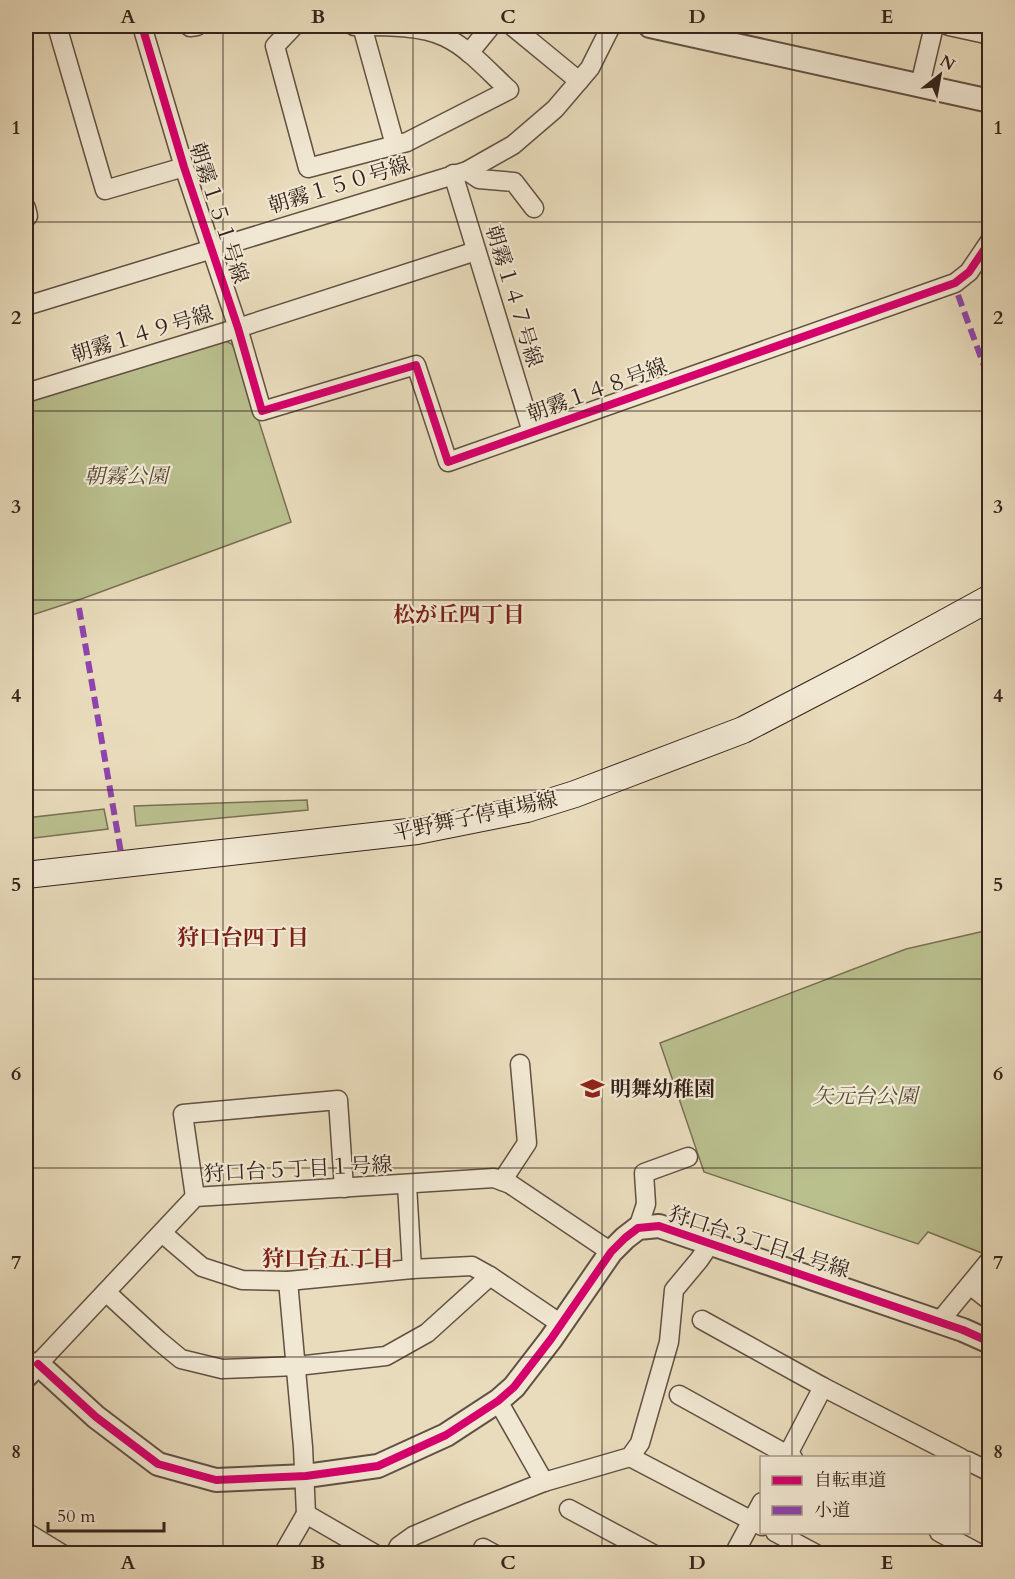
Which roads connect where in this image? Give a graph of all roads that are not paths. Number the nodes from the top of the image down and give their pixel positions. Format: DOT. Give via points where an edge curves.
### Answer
graph roads {
  1 [pos="58,26"];
  2 [pos="142,26"];
  3 [pos="189,26"];
  4 [pos="197,26"];
  5 [pos="294,26"];
  6 [pos="354,26"];
  7 [pos="362,26"];
  8 [pos="491,26"];
  9 [pos="512,26"];
  10 [pos="611,26"];
  11 [pos="650,26"];
  12 [pos="934,26"];
  13 [pos="948,26"];
  14 [pos="712,32"];
  15 [pos="990,35"];
  16 [pos="469,53"];
  17 [pos="579,81"];
  18 [pos="920,85"];
  19 [pos="990,101"];
  20 [pos="395,145"];
  21 [pos="184,167"];
  22 [pos="460,172"];
  23 [pos="26,208"];
  24 [pos="534,208"];
  25 [pos="26,216"];
  26 [pos="990,241"];
  27 [pos="210,248"];
  28 [pos="476,251"];
  29 [pos="26,306"];
  30 [pos="238,328"];
  31 [pos="26,393"];
  32 [pos="262,411"];
  33 [pos="532,432"];
  34 [pos="990,587"];
  35 [pos="990,598"];
  36 [pos="26,864"];
  37 [pos="26,875"];
  38 [pos="520,1064"];
  39 [pos="688,1157"];
  40 [pos="502,1181"];
  41 [pos="407,1185"];
  42 [pos="344,1188"];
  43 [pos="195,1197"];
  44 [pos="638,1228"];
  45 [pos="162,1233"];
  46 [pos="710,1244"];
  47 [pos="611,1252"];
  48 [pos="990,1260"];
  49 [pos="412,1269"];
  50 [pos="490,1276"];
  51 [pos="288,1281"];
  52 [pos="970,1285"];
  53 [pos="106,1292"];
  54 [pos="990,1301"];
  55 [pos="702,1320"];
  56 [pos="939,1322"];
  57 [pos="561,1324"];
  58 [pos="990,1342"];
  59 [pos="297,1366"];
  60 [pos="32,1370"];
  61 [pos="823,1386"];
  62 [pos="679,1395"];
  63 [pos="498,1401"];
  64 [pos="787,1456"];
  65 [pos="789,1456"];
  66 [pos="957,1456"];
  67 [pos="630,1457"];
  68 [pos="970,1462"];
  69 [pos="990,1472"];
  70 [pos="306,1476"];
  71 [pos="544,1482"];
  72 [pos="569,1509"];
  73 [pos="306,1514"];
  74 [pos="757,1523"];
  75 [pos="26,1532"];
  76 [pos="777,1534"];
  77 [pos="941,1534"];
  78 [pos="61,1553"];
  79 [pos="283,1554"];
  80 [pos="375,1554"];
  81 [pos="395,1554"];
  82 [pos="653,1554"];
  83 [pos="735,1554"];
  84 [pos="816,1554"];
  85 [pos="980,1554"];
  1 -- 21 [label="street" via="105,190"];
  2 -- 21 [label="street, 朝霧１５１号線"];
  3 -- 4 [label="street"];
  5 -- 20 [label="street" via="275,46 308,168"];
  6 -- 7 [label="street"];
  7 -- 16 [label="street" via="425,30 446,37"];
  7 -- 20 [label="street"];
  8 -- 16 [label="street"];
  9 -- 17 [label="street"];
  10 -- 17 [label="street, 朝霧１５０号線"];
  11 -- 14 [label="street"];
  12 -- 18 [label="street"];
  13 -- 15 [label="street"];
  14 -- 18 [label="street"];
  16 -- 20 [label="street" via="509,90"];
  17 -- 22 [label="street, 朝霧１５０号線" via="555,110 513,145"];
  18 -- 19 [label="street"];
  21 -- 27 [label="street, 朝霧１５１号線"];
  22 -- 24 [label="street" via="478,179 514,182"];
  22 -- 27 [label="street, 朝霧１５０号線"];
  22 -- 28 [label="street, 朝霧１４７号線"];
  23 -- 25 [label="street"];
  26 -- 33 [label="street, 朝霧１４８号線" via="969,272 955,283"];
  27 -- 29 [label="street, 朝霧１５０号線"];
  27 -- 30 [label="street, 朝霧１５１号線"];
  28 -- 30 [label="street, 朝霧１４９号線"];
  28 -- 33 [label="street, 朝霧１４７号線"];
  30 -- 31 [label="street, 朝霧１４９号線"];
  30 -- 32 [label="street, 朝霧１５１号線"];
  32 -- 33 [label="street, 朝霧１４８号線" via="416,365 448,462"];
  34 -- 36 [label="main road, 平野舞子停車場線" via="761,706 634,761 467,813 414,823"];
  35 -- 37 [label="main road, 平野舞子停車場線" via="743,730 527,809 417,831"];
  38 -- 40 [label="street" via="527,1143"];
  39 -- 44 [label="street, 狩口台３丁目４号線" via="644,1173 646,1204"];
  40 -- 41 [label="street, 狩口台５丁目１号線" via="494,1178"];
  40 -- 47 [label="street, 狩口台５丁目１号線"];
  41 -- 42 [label="street, 狩口台５丁目１号線"];
  41 -- 49 [label="street"];
  42 -- 43 [label="street, 狩口台５丁目１号線"];
  42 -- 43 [label="street" via="338,1100 183,1114"];
  43 -- 45 [label="street, 狩口台５丁目１号線"];
  44 -- 46 [label="street, 狩口台３丁目４号線" via="658,1226"];
  44 -- 47 [label="street, 狩口台３丁目４号線"];
  45 -- 51 [label="street" via="202,1267 242,1280"];
  45 -- 53 [label="street, 狩口台５丁目１号線"];
  46 -- 56 [label="street, 狩口台３丁目４号線"];
  46 -- 67 [label="street" via="674,1290 669,1342 640,1443"];
  47 -- 57 [label="street, 狩口台３丁目４号線"];
  48 -- 52 [label="street"];
  49 -- 50 [label="street" via="472,1266"];
  49 -- 51 [label="street"];
  50 -- 57 [label="street"];
  50 -- 59 [label="street" via="427,1333 386,1356"];
  51 -- 59 [label="street"];
  52 -- 54 [label="street"];
  52 -- 56 [label="street"];
  53 -- 59 [label="street" via="181,1359 222,1370"];
  53 -- 60 [label="street, 狩口台５丁目１号線"];
  55 -- 61 [label="street"];
  56 -- 58 [label="street, 狩口台３丁目４号線"];
  57 -- 63 [label="street, 狩口台３丁目４号線" via="514,1387"];
  59 -- 70 [label="street"];
  60 -- 70 [label="street, 狩口台３丁目４号線" via="158,1464 216,1480"];
  61 -- 65 [label="street"];
  61 -- 66 [label="street"];
  62 -- 64 [label="street"];
  63 -- 70 [label="street, 狩口台３丁目４号線" via="446,1435 378,1466"];
  63 -- 71 [label="street"];
  67 -- 71 [label="street"];
  67 -- 74 [label="street"];
  68 -- 69 [label="street"];
  70 -- 73 [label="street"];
  71 -- 81 [label="street" via="413,1536"];
  72 -- 82 [label="street"];
  73 -- 79 [label="street"];
  73 -- 80 [label="street"];
  74 -- 83 [label="street"];
  75 -- 78 [label="street"];
  76 -- 84 [label="street"];
  77 -- 85 [label="street"];
}
